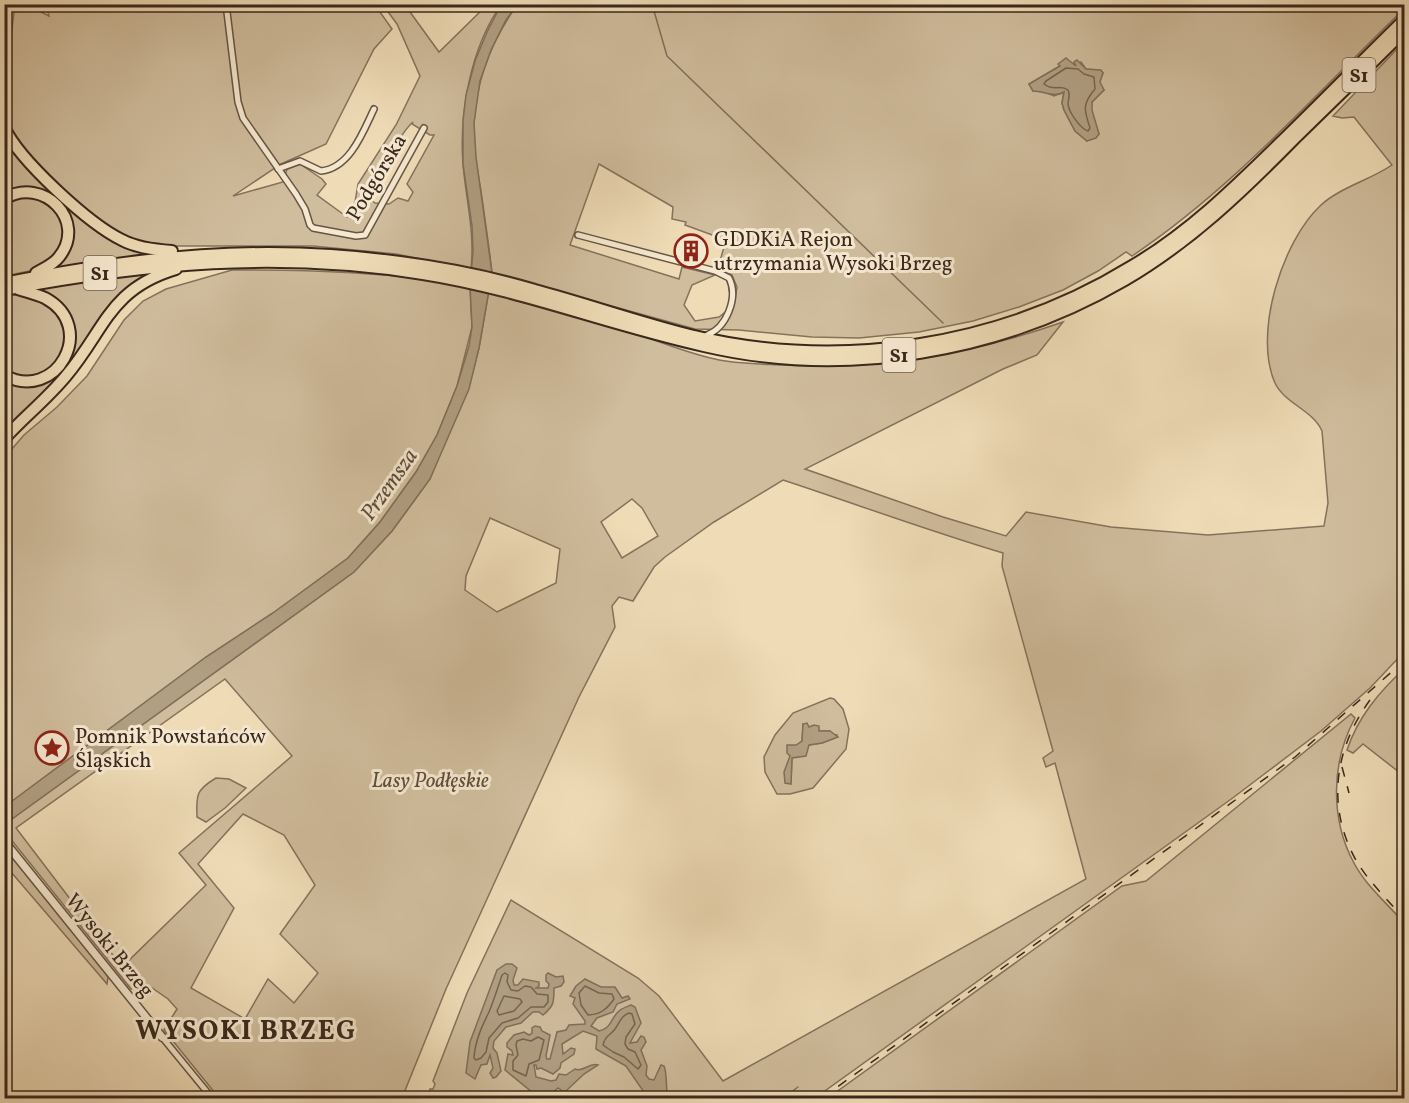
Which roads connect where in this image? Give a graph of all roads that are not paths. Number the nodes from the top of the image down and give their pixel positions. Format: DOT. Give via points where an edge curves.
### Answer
graph roads {
  1 [pos="226,4"];
  2 [pos="1404,20"];
  3 [pos="1404,31"];
  4 [pos="1404,39"];
  5 [pos="1386,43"];
  6 [pos="1322,106"];
  7 [pos="374,109"];
  8 [pos="4,127"];
  9 [pos="424,128"];
  10 [pos="278,169"];
  11 [pos="4,199"];
  12 [pos="578,235"];
  13 [pos="186,259"];
  14 [pos="26,278"];
  15 [pos="8,287"];
  16 [pos="537,294"];
  17 [pos="725,334"];
  18 [pos="701,338"];
  19 [pos="4,375"];
  20 [pos="4,439"];
  21 [pos="4,841"];
  22 [pos="162,1037"];
  23 [pos="212,1098"];
  1 -- 10 [label="street, Podgórska" via="240,111"];
  2 -- 5 [label="highway, S1"];
  3 -- 5 [label="highway, S1"];
  4 -- 5 [label="highway"];
  5 -- 6 [label="highway, S1"];
  6 -- 16 [label="highway, S1" via="1229,202 1159,259 1070,308 1015,329 938,350 833,360 768,357 687,342"];
  6 -- 17 [label="highway, S1" via="1178,235 1107,281 1047,309 976,333 897,348 807,352"];
  7 -- 10 [label="street, Podgórska" via="356,145 335,165 321,171 300,161"];
  8 -- 13 [label="highway" via="34,168 104,229 121,240"];
  9 -- 10 [label="street, Podgórska" via="365,235 313,228"];
  11 -- 14 [label="highway" via="23,192 41,194 58,206 67,222 66,242 59,257"];
  12 -- 17 [label="street" via="724,274 734,293"];
  13 -- 14 [label="highway, S1" via="117,262"];
  13 -- 15 [label="highway, S1"];
  13 -- 16 [label="highway, S1" via="312,262 452,274"];
  13 -- 20 [label="highway" via="122,299 65,378"];
  14 -- 15 [label="highway, S1"];
  15 -- 19 [label="highway" via="41,296 59,309 68,324 70,342 65,358 49,375 24,381"];
  16 -- 18 [label="highway, S1"];
  17 -- 18 [label="highway, S1"];
  17 -- 18 [label="street" via="717,330"];
  21 -- 22 [label="street, Wysoki Brzeg"];
  22 -- 23 [label="street, Wysoki Brzeg"];
}
